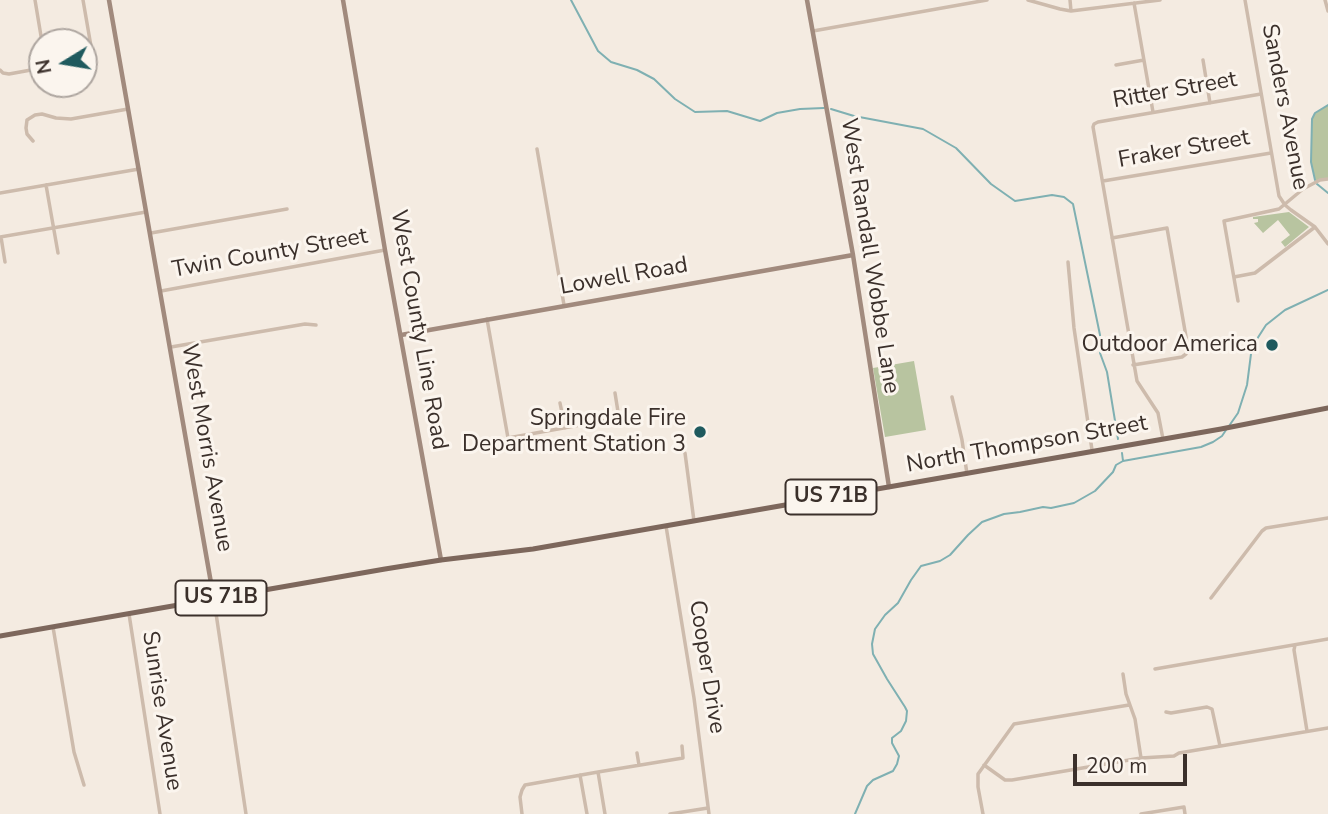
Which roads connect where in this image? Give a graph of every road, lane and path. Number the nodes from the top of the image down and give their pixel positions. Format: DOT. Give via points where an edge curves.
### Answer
graph roads {
  1 [pos="35,0"];
  2 [pos="83,0"];
  3 [pos="109,0"];
  4 [pos="343,0"];
  5 [pos="807,0"];
  6 [pos="987,0"];
  7 [pos="1028,0"];
  8 [pos="1070,0"];
  9 [pos="1160,0"];
  10 [pos="1245,0"];
  11 [pos="1325,0"];
  12 [pos="1135,4"];
  13 [pos="1328,10"];
  14 [pos="1072,11"];
  15 [pos="40,28"];
  16 [pos="88,28"];
  17 [pos="813,31"];
  18 [pos="1144,60"];
  19 [pos="1203,60"];
  20 [pos="1116,65"];
  21 [pos="0,70"];
  22 [pos="28,71"];
  23 [pos="1261,94"];
  24 [pos="1210,103"];
  25 [pos="128,109"];
  26 [pos="1153,112"];
  27 [pos="33,141"];
  28 [pos="537,149"];
  29 [pos="1271,153"];
  30 [pos="139,169"];
  31 [pos="1328,179"];
  32 [pos="1103,181"];
  33 [pos="46,185"];
  34 [pos="0,193"];
  35 [pos="1285,205"];
  36 [pos="287,209"];
  37 [pos="146,212"];
  38 [pos="1315,227"];
  39 [pos="53,228"];
  40 [pos="151,233"];
  41 [pos="0,237"];
  42 [pos="1112,238"];
  43 [pos="1328,244"];
  44 [pos="386,250"];
  45 [pos="58,253"];
  46 [pos="853,255"];
  47 [pos="5,262"];
  48 [pos="1068,262"];
  49 [pos="1234,277"];
  50 [pos="161,291"];
  51 [pos="1238,301"];
  52 [pos="564,305"];
  53 [pos="487,319"];
  54 [pos="316,325"];
  55 [pos="401,335"];
  56 [pos="171,347"];
  57 [pos="1133,365"];
  58 [pos="615,393"];
  59 [pos="952,397"];
  60 [pos="560,402"];
  61 [pos="1327,408"];
  62 [pos="565,428"];
  63 [pos="1163,439"];
  64 [pos="1092,452"];
  65 [pos="685,453"];
  66 [pos="967,474"];
  67 [pos="889,487"];
  68 [pos="1328,518"];
  69 [pos="694,521"];
  70 [pos="666,526"];
  71 [pos="441,560"];
  72 [pos="1211,598"];
  73 [pos="214,600"];
  74 [pos="129,614"];
  75 [pos="53,627"];
  76 [pos="0,636"];
  77 [pos="1328,639"];
  78 [pos="1295,645"];
  79 [pos="1155,669"];
  80 [pos="1123,674"];
  81 [pos="1129,705"];
  82 [pos="1166,712"];
  83 [pos="1328,728"];
  84 [pos="1307,731"];
  85 [pos="682,746"];
  86 [pos="1220,746"];
  87 [pos="637,753"];
  88 [pos="1141,758"];
  89 [pos="639,765"];
  90 [pos="984,765"];
  91 [pos="598,772"];
  92 [pos="580,775"];
  93 [pos="84,785"];
  94 [pos="708,808"];
  95 [pos="689,812"];
  96 [pos="160,814"];
  97 [pos="246,814"];
  98 [pos="522,814"];
  99 [pos="587,814"];
  100 [pos="606,814"];
  101 [pos="670,814"];
  102 [pos="709,814"];
  103 [pos="983,814"];
  104 [pos="1141,814"];
  105 [pos="1185,814"];
  1 -- 15 [label="street"];
  2 -- 16 [label="street"];
  3 -- 25 [label="street, West Morris Avenue"];
  4 -- 44 [label="street, West County Line Road"];
  5 -- 17 [label="street, West Randall Wobbe Lane"];
  6 -- 17 [label="street"];
  7 -- 14 [label="street"];
  8 -- 14 [label="street"];
  9 -- 12 [label="street"];
  10 -- 23 [label="street, Sanders Avenue"];
  11 -- 13 [label="street"];
  12 -- 14 [label="street"];
  12 -- 18 [label="street"];
  17 -- 46 [label="street, West Randall Wobbe Lane"];
  18 -- 20 [label="street"];
  18 -- 26 [label="street"];
  19 -- 24 [label="street"];
  21 -- 22 [label="street" via="3,74"];
  23 -- 24 [label="street, Ritter Street"];
  23 -- 29 [label="street, Sanders Avenue"];
  24 -- 26 [label="street, Ritter Street"];
  25 -- 27 [label="street" via="71,119 35,115 27,120 26,128"];
  25 -- 30 [label="street, West Morris Avenue"];
  26 -- 32 [label="street, Ritter Street" via="1094,124"];
  28 -- 52 [label="street"];
  29 -- 32 [label="street, Fraker Street"];
  29 -- 35 [label="street, Sanders Avenue" via="1277,189"];
  30 -- 33 [label="street"];
  30 -- 37 [label="street, West Morris Avenue"];
  31 -- 35 [label="street" via="1303,189"];
  32 -- 42 [label="street"];
  33 -- 34 [label="street"];
  33 -- 39 [label="street"];
  35 -- 38 [label="street, Sanders Avenue"];
  35 -- 49 [label="street" via="1224,221"];
  36 -- 40 [label="street"];
  37 -- 39 [label="street"];
  37 -- 40 [label="street, West Morris Avenue"];
  38 -- 43 [label="street, Sanders Avenue"];
  38 -- 49 [label="street" via="1255,273"];
  39 -- 41 [label="street"];
  39 -- 45 [label="street"];
  40 -- 50 [label="street, West Morris Avenue"];
  41 -- 47 [label="street"];
  42 -- 57 [label="street"];
  42 -- 57 [label="street" via="1167,228 1188,348 1182,357"];
  44 -- 50 [label="street, Twin County Street"];
  44 -- 55 [label="street, West County Line Road"];
  46 -- 52 [label="street, Lowell Road"];
  46 -- 67 [label="street, West Randall Wobbe Lane"];
  48 -- 64 [label="street"];
  49 -- 51 [label="street"];
  50 -- 56 [label="street, West Morris Avenue"];
  52 -- 53 [label="street, Lowell Road"];
  53 -- 55 [label="street, Lowell Road"];
  53 -- 62 [label="street" via="508,438"];
  54 -- 56 [label="street"];
  55 -- 71 [label="street, West County Line Road"];
  56 -- 73 [label="street, West Morris Avenue"];
  57 -- 63 [label="street" via="1139,387 1158,413"];
  58 -- 62 [label="street" via="620,418"];
  59 -- 66 [label="street"];
  60 -- 62 [label="street"];
  61 -- 63 [label="main road, North Thompson Street / US 71B"];
  63 -- 64 [label="main road, North Thompson Street / US 71B"];
  64 -- 66 [label="main road, North Thompson Street / US 71B"];
  65 -- 69 [label="street"];
  66 -- 67 [label="main road, North Thompson Street / US 71B"];
  67 -- 69 [label="main road, North Thompson Street / US 71B"];
  68 -- 72 [label="street" via="1266,528"];
  69 -- 70 [label="main road, North Thompson Street / US 71B"];
  70 -- 71 [label="main road, North Thompson Street / US 71B"];
  70 -- 94 [label="street, Cooper Drive"];
  71 -- 73 [label="main road, US 71B"];
  73 -- 74 [label="main road, US 71B"];
  73 -- 97 [label="street, West Morris Avenue"];
  74 -- 75 [label="main road, US 71B"];
  74 -- 96 [label="street, Sunrise Avenue"];
  75 -- 76 [label="main road, US 71B"];
  75 -- 93 [label="street"];
  77 -- 78 [label="street"];
  78 -- 79 [label="street"];
  78 -- 84 [label="street"];
  80 -- 81 [label="street"];
  81 -- 88 [label="street"];
  81 -- 90 [label="street" via="1014,724"];
  82 -- 86 [label="street" via="1212,709"];
  83 -- 84 [label="street"];
  84 -- 86 [label="street"];
  85 -- 89 [label="street" via="683,758"];
  86 -- 88 [label="street"];
  87 -- 89 [label="street"];
  88 -- 90 [label="street" via="1012,780"];
  89 -- 91 [label="street"];
  90 -- 103 [label="street" via="977,778"];
  91 -- 92 [label="street"];
  91 -- 100 [label="street"];
  92 -- 98 [label="street" via="525,785 520,797"];
  92 -- 99 [label="street"];
  94 -- 95 [label="street"];
  94 -- 102 [label="street, Cooper Drive"];
  95 -- 101 [label="street"];
  104 -- 105 [label="street" via="1184,807"];
}
